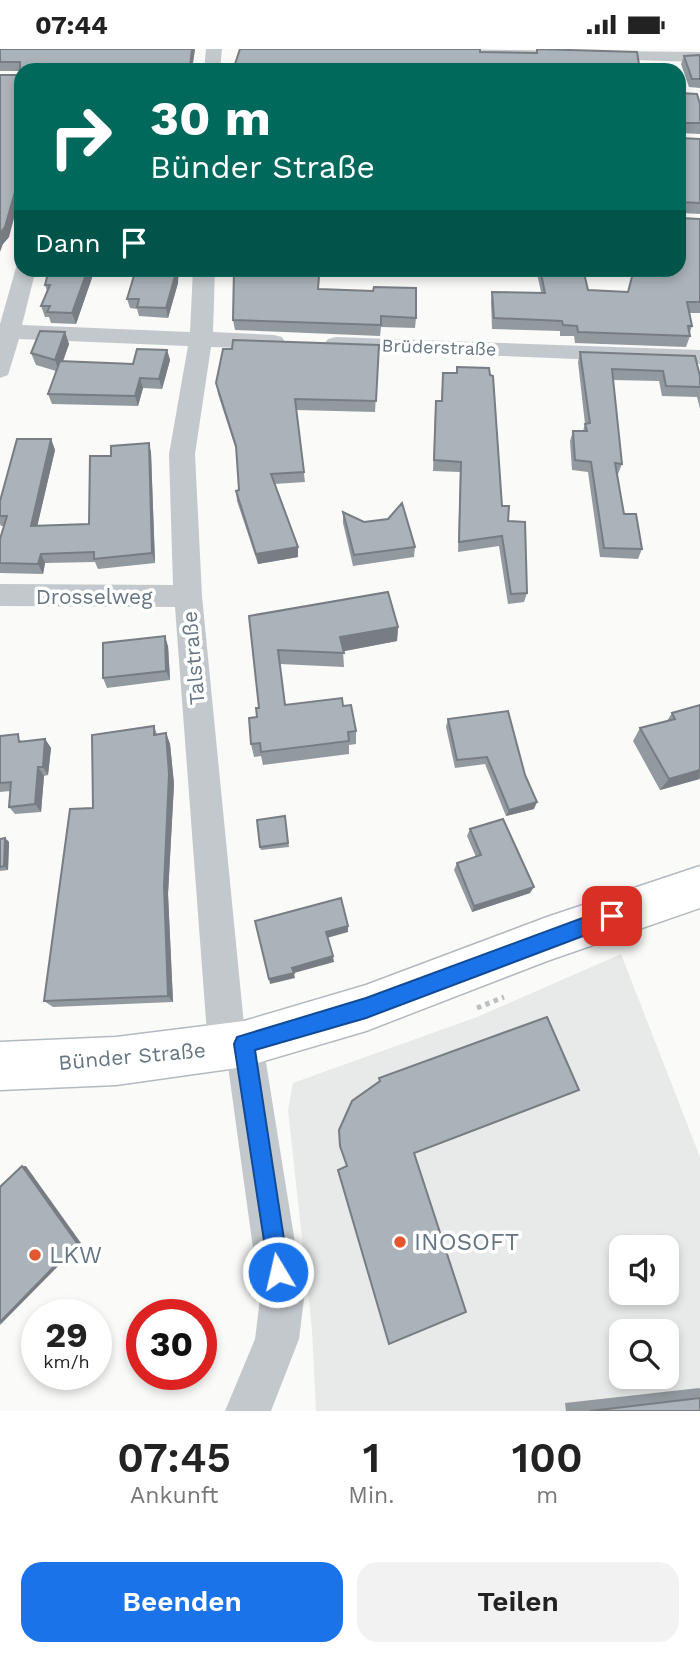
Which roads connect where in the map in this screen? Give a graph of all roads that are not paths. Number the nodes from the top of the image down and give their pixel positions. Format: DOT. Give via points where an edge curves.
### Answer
graph roads {
  1 [pos="435,49"];
  2 [pos="497,50"];
  3 [pos="700,57"];
  4 [pos="23,277"];
  5 [pos="204,277"];
  6 [pos="9,332"];
  7 [pos="201,339"];
  8 [pos="700,357"];
  9 [pos="0,370"];
  10 [pos="0,595"];
  11 [pos="188,596"];
  12 [pos="700,887"];
  13 [pos="235,1045"];
  14 [pos="0,1066"];
  15 [pos="248,1411"];
  1 -- 2 [label="street"];
  2 -- 3 [label="street"];
  4 -- 6 [label="street"];
  5 -- 7 [label="street, Talstraße"];
  6 -- 7 [label="street, Brüderstraße"];
  6 -- 9 [label="street"];
  7 -- 8 [label="street, Brüderstraße"];
  7 -- 11 [label="street, Talstraße" via="182,454"];
  10 -- 11 [label="street, Drosselweg"];
  11 -- 13 [label="street, Talstraße"];
  12 -- 13 [label="main road, Bünder Straße" via="366,1008"];
  13 -- 14 [label="main road, Bünder Straße" via="116,1061"];
  13 -- 15 [label="street, Talstraße" via="282,1299 277,1339"];
}
